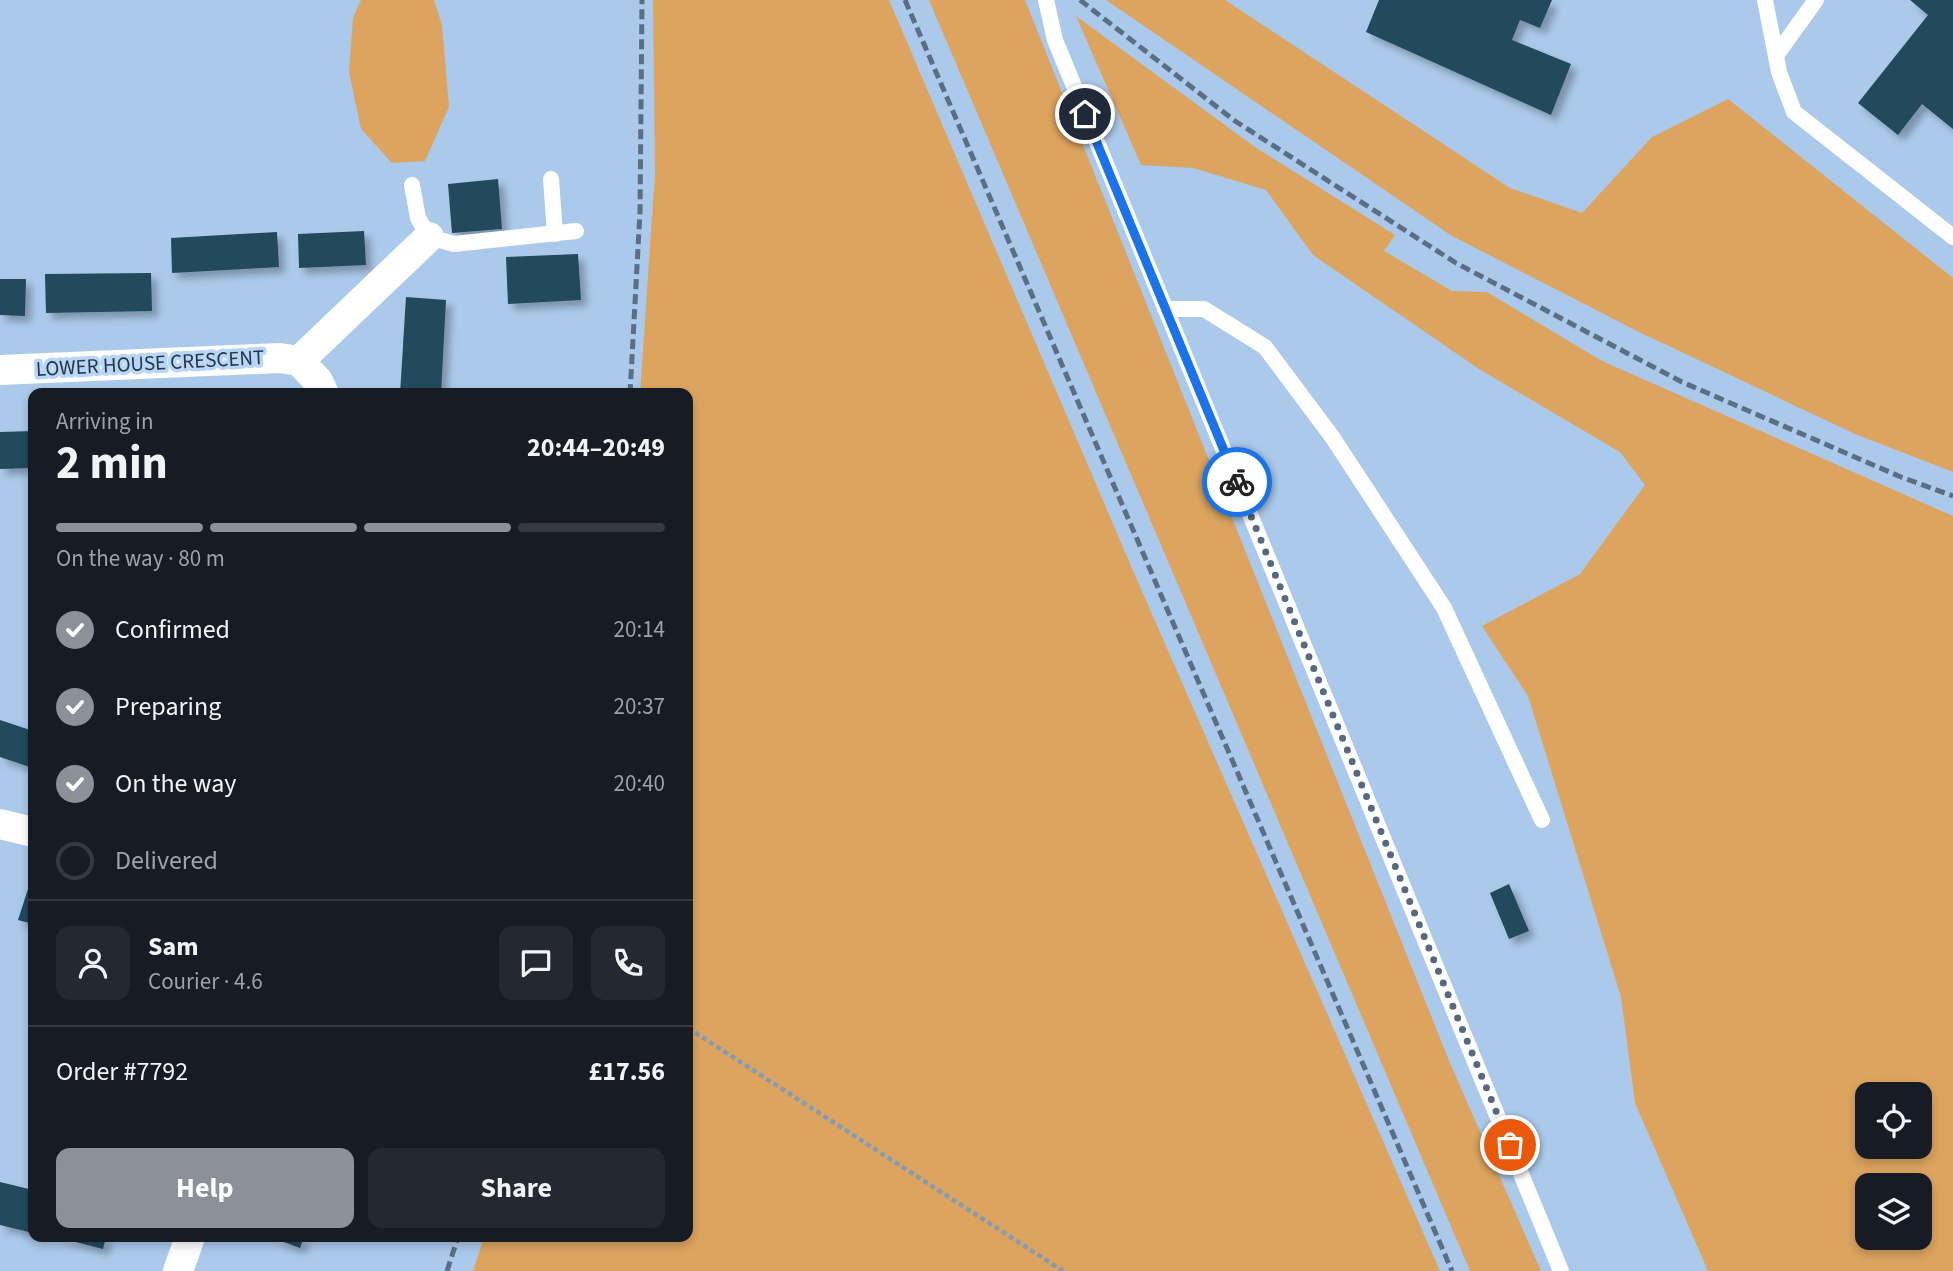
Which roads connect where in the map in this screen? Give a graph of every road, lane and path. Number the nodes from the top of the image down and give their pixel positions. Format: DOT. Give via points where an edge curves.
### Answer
graph roads {
  1 [pos="1046,0"];
  2 [pos="1765,0"];
  3 [pos="1816,0"];
  4 [pos="1777,54"];
  5 [pos="551,179"];
  6 [pos="412,185"];
  7 [pos="576,231"];
  8 [pos="555,234"];
  9 [pos="429,237"];
  10 [pos="1953,237"];
  11 [pos="1165,309"];
  12 [pos="299,361"];
  13 [pos="0,370"];
  14 [pos="321,388"];
  15 [pos="1542,820"];
  16 [pos="0,824"];
  17 [pos="28,831"];
  18 [pos="693,1031"];
  19 [pos="188,1242"];
  20 [pos="178,1271"];
  21 [pos="1063,1271"];
  22 [pos="1561,1271"];
  1 -- 11 [label="lane" via="1055,40"];
  2 -- 4 [label="lane"];
  3 -- 4 [label="lane"];
  4 -- 10 [label="lane" via="1794,112"];
  5 -- 8 [label="lane"];
  6 -- 9 [label="lane" via="418,218"];
  7 -- 8 [label="lane"];
  8 -- 9 [label="lane" via="454,244"];
  9 -- 12 [label="street"];
  11 -- 15 [label="lane" via="1204,309 1265,347 1333,438 1444,608"];
  11 -- 22 [label="lane"];
  12 -- 13 [label="street, LOWER HOUSE CRESCENT" via="280,358"];
  12 -- 14 [label="street"];
  16 -- 17 [label="street"];
  18 -- 21 [label="path"];
  19 -- 20 [label="street"];
}
